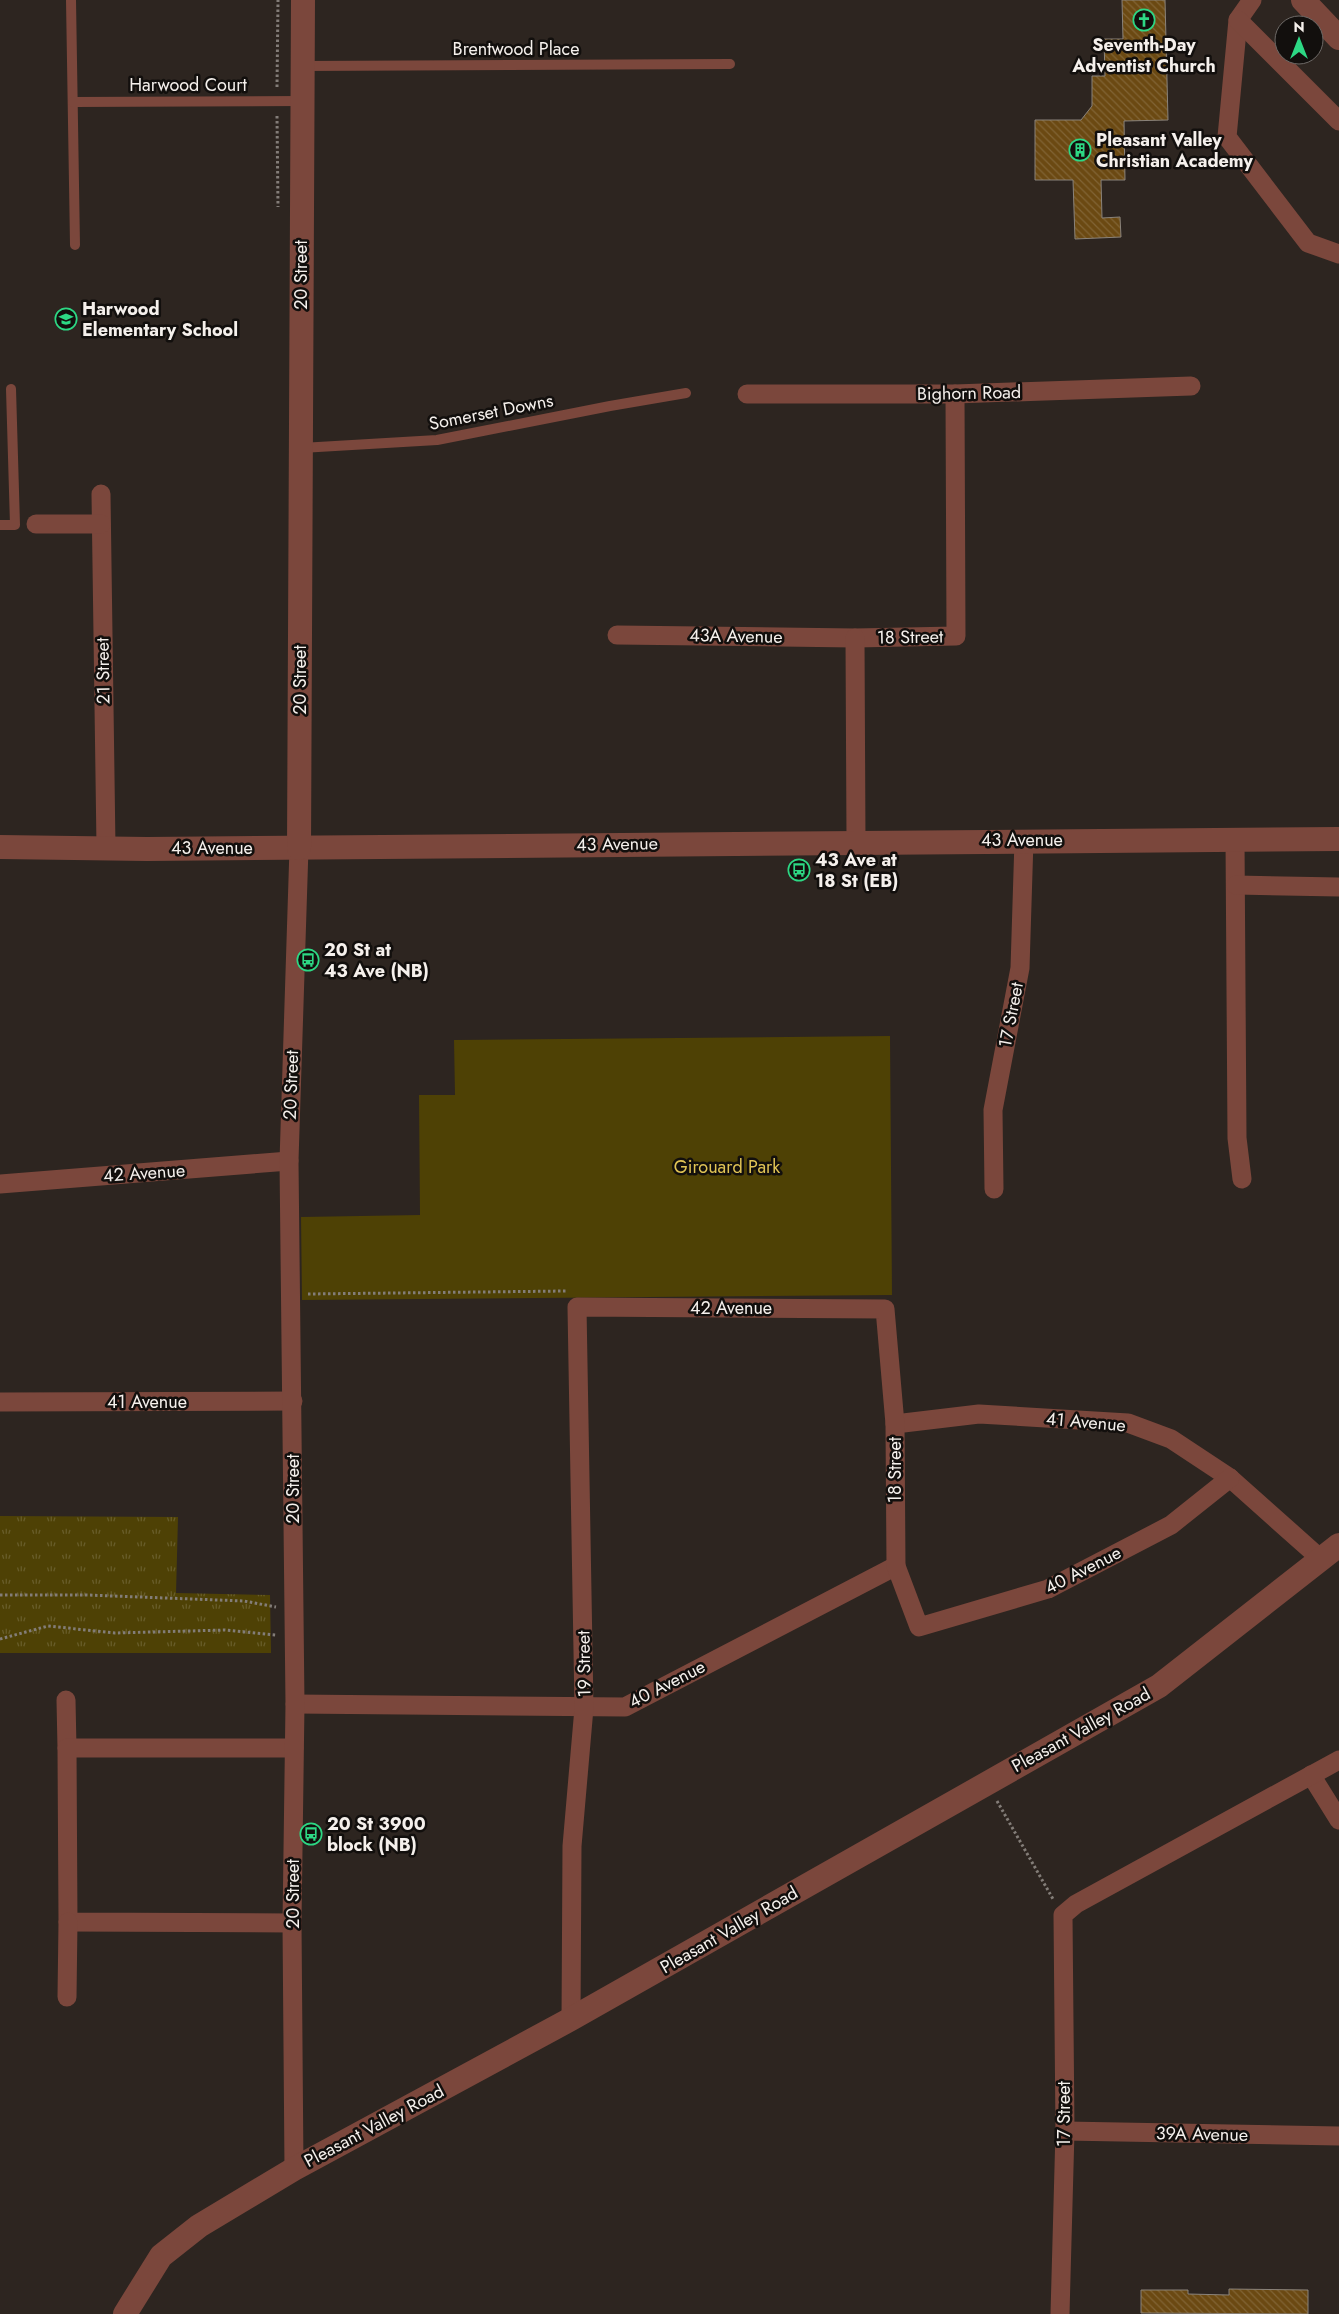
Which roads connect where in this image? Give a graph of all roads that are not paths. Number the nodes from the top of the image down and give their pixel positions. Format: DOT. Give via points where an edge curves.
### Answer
graph roads {
  1 [pos="70,0"];
  2 [pos="303,0"];
  3 [pos="1252,0"];
  4 [pos="1303,0"];
  5 [pos="1238,20"];
  6 [pos="1339,38"];
  7 [pos="730,64"];
  8 [pos="302,66"];
  9 [pos="304,100"];
  10 [pos="73,102"];
  11 [pos="1339,121"];
  12 [pos="75,245"];
  13 [pos="1339,254"];
  14 [pos="1191,386"];
  15 [pos="11,389"];
  16 [pos="686,393"];
  17 [pos="747,394"];
  18 [pos="955,394"];
  19 [pos="302,448"];
  20 [pos="102,494"];
  21 [pos="36,524"];
  22 [pos="102,524"];
  23 [pos="0,525"];
  24 [pos="617,635"];
  25 [pos="855,638"];
  26 [pos="1235,839"];
  27 [pos="1339,839"];
  28 [pos="1024,840"];
  29 [pos="856,842"];
  30 [pos="0,847"];
  31 [pos="106,847"];
  32 [pos="299,848"];
  33 [pos="1236,885"];
  34 [pos="1339,886"];
  35 [pos="289,1161"];
  36 [pos="1242,1178"];
  37 [pos="0,1184"];
  38 [pos="994,1190"];
  39 [pos="577,1307"];
  40 [pos="885,1309"];
  41 [pos="293,1401"];
  42 [pos="0,1402"];
  43 [pos="895,1424"];
  44 [pos="1230,1478"];
  45 [pos="1330,1552"];
  46 [pos="896,1566"];
  47 [pos="919,1627"];
  48 [pos="66,1700"];
  49 [pos="295,1704"];
  50 [pos="584,1708"];
  51 [pos="67,1748"];
  52 [pos="294,1748"];
  53 [pos="1339,1760"];
  54 [pos="1311,1775"];
  55 [pos="1339,1820"];
  56 [pos="68,1922"];
  57 [pos="292,1923"];
  58 [pos="67,1997"];
  59 [pos="571,2019"];
  60 [pos="1065,2132"];
  61 [pos="1339,2136"];
  62 [pos="294,2169"];
  63 [pos="125,2314"];
  64 [pos="1060,2314"];
  1 -- 10 [label="lane"];
  2 -- 8 [label="street, 20 Street"];
  3 -- 5 [label="street"];
  4 -- 6 [label="street"];
  5 -- 11 [label="street"];
  5 -- 13 [label="street" via="1227,137 1308,243"];
  7 -- 8 [label="lane, Brentwood Place"];
  8 -- 9 [label="street, 20 Street"];
  9 -- 10 [label="lane, Harwood Court"];
  9 -- 19 [label="street, 20 Street"];
  10 -- 12 [label="lane"];
  14 -- 18 [label="street, Bighorn Road"];
  15 -- 23 [label="lane" via="15,525"];
  16 -- 19 [label="lane, Somerset Downs" via="437,440"];
  17 -- 18 [label="street, Bighorn Road"];
  18 -- 25 [label="street, 18 Street" via="956,636"];
  19 -- 32 [label="street, 20 Street"];
  20 -- 22 [label="street, 21 Street"];
  21 -- 22 [label="street"];
  22 -- 31 [label="street, 21 Street"];
  24 -- 25 [label="street, 43A Avenue"];
  25 -- 29 [label="street, 18 Street"];
  26 -- 27 [label="street, 43 Avenue"];
  26 -- 28 [label="street, 43 Avenue"];
  26 -- 33 [label="street"];
  28 -- 29 [label="street, 43 Avenue"];
  28 -- 38 [label="street, 17 Street" via="1020,968 993,1110"];
  29 -- 32 [label="street, 43 Avenue"];
  30 -- 31 [label="street, 43 Avenue"];
  31 -- 32 [label="street, 43 Avenue"];
  32 -- 35 [label="street, 20 Street"];
  33 -- 34 [label="street"];
  33 -- 36 [label="street" via="1237,1138"];
  35 -- 37 [label="street, 42 Avenue"];
  35 -- 41 [label="street, 20 Street"];
  39 -- 40 [label="street, 42 Avenue"];
  39 -- 50 [label="street, 19 Street"];
  40 -- 43 [label="street, 18 Street"];
  41 -- 42 [label="street, 41 Avenue"];
  41 -- 49 [label="street, 20 Street"];
  43 -- 44 [label="street, 41 Avenue" via="979,1414 1128,1423 1170,1439"];
  43 -- 46 [label="street, 18 Street"];
  44 -- 45 [label="street, 41 Avenue"];
  44 -- 47 [label="street, 40 Avenue" via="1171,1525 1048,1589"];
  45 -- 59 [label="street, Pleasant Valley Road" via="1159,1686"];
  46 -- 47 [label="street, 18 Street"];
  46 -- 50 [label="street, 40 Avenue" via="625,1707"];
  48 -- 51 [label="street"];
  49 -- 50 [label="street, 40 Avenue"];
  49 -- 52 [label="street, 20 Street"];
  50 -- 59 [label="street, 19 Street" via="572,1846"];
  51 -- 52 [label="street"];
  51 -- 56 [label="street"];
  52 -- 57 [label="street, 20 Street"];
  53 -- 54 [label="street"];
  54 -- 55 [label="street"];
  54 -- 60 [label="street, 17 Street" via="1076,1904 1063,1915"];
  56 -- 57 [label="street"];
  56 -- 58 [label="street"];
  57 -- 62 [label="street, 20 Street"];
  59 -- 62 [label="street, Pleasant Valley Road"];
  60 -- 61 [label="street, 39A Avenue"];
  60 -- 64 [label="street, 17 Street"];
  62 -- 63 [label="street, Pleasant Valley Road" via="199,2226 160,2256"];
}
